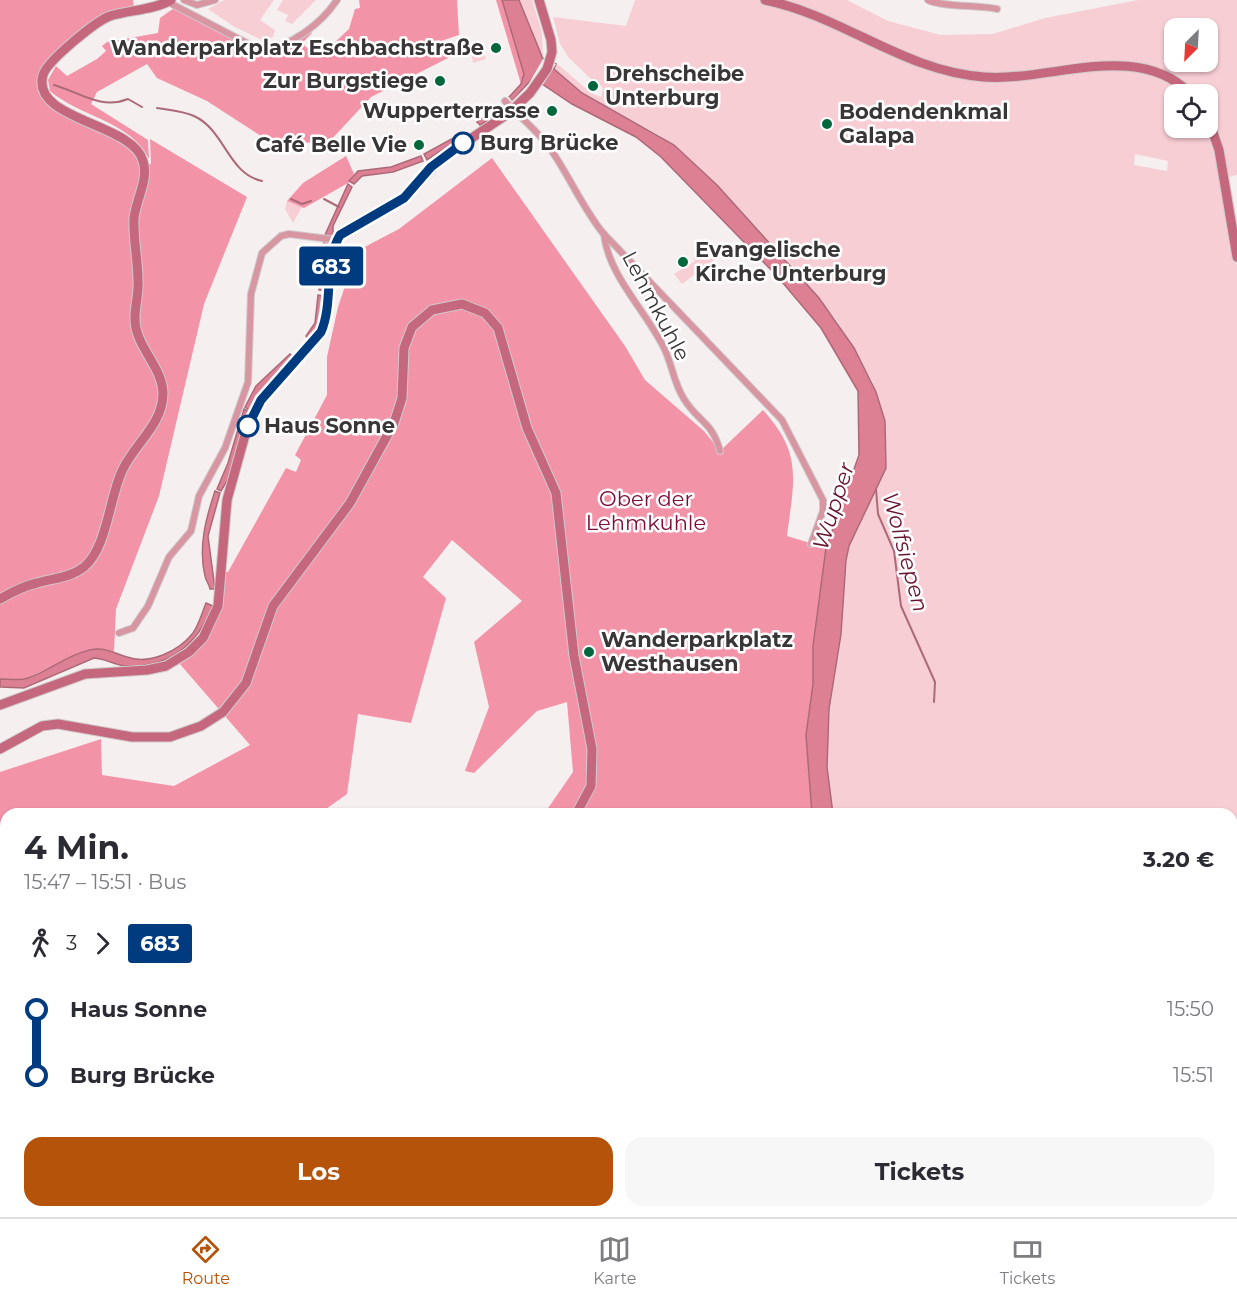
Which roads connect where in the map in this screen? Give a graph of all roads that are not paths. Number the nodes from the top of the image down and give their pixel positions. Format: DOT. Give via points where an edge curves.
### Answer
graph roads {
  1 [pos="184,0"];
  2 [pos="215,0"];
  3 [pos="337,0"];
  4 [pos="539,0"];
  5 [pos="765,0"];
  6 [pos="928,0"];
  7 [pos="170,1"];
  8 [pos="997,9"];
  9 [pos="1178,84"];
  10 [pos="505,101"];
  11 [pos="514,107"];
  12 [pos="1215,138"];
  13 [pos="603,233"];
  14 [pos="332,239"];
  15 [pos="1237,257"];
  16 [pos="720,451"];
  17 [pos="811,544"];
  18 [pos="0,599"];
  19 [pos="119,633"];
  20 [pos="0,705"];
  21 [pos="0,749"];
  22 [pos="580,808"];
  1 -- 2 [label="street" via="197,5"];
  3 -- 7 [label="street" via="309,30 270,49 257,49"];
  4 -- 11 [label="main road" via="551,40 550,62 538,82"];
  5 -- 9 [label="main road" via="818,14 898,56 949,72 1008,78 1135,67 1167,76"];
  6 -- 8 [label="street"];
  7 -- 18 [label="main road" via="107,17 51,63 42,82 54,104 126,140 143,158 144,179 134,219 139,283 135,321 161,380 161,409 122,471 92,558 73,574 26,586"];
  10 -- 11 [label="street"];
  11 -- 13 [label="street" via="550,148"];
  11 -- 14 [label="main road" via="442,158 404,198"];
  12 -- 15 [label="main road"];
  13 -- 16 [label="street, Lehmkuhle" via="621,277 666,350 682,397 713,430"];
  13 -- 17 [label="street" via="788,429 823,500"];
  14 -- 19 [label="street" via="280,236 259,258 251,294 248,382 225,448 199,496 191,531 169,558 134,627"];
  14 -- 20 [label="main road" via="321,332 259,403 245,435 227,500 218,606 203,638 166,666 85,674"];
  21 -- 22 [label="main road" via="42,726 58,724 132,737 170,737 201,726 223,712 246,683 277,598 350,503 394,423 402,398 404,348 412,327 432,310 462,304 485,313 498,328 527,428 556,494 574,656 592,749 592,778"];
}
